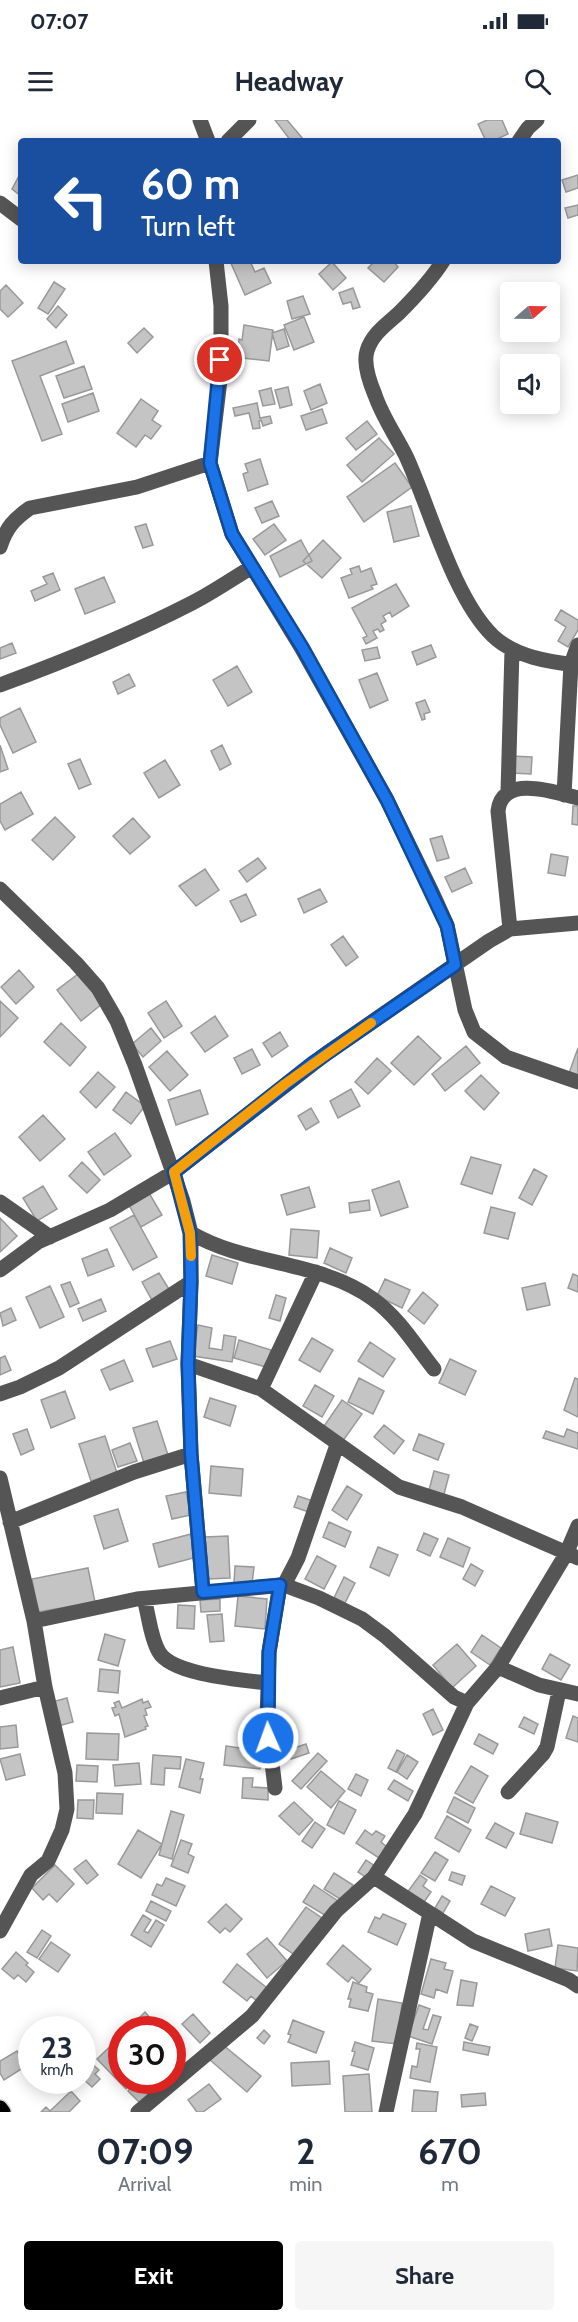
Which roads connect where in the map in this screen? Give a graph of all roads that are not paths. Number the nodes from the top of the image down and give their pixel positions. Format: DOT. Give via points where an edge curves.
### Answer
graph roads {
  1 [pos="200,120"];
  2 [pos="249,120"];
  3 [pos="537,120"];
  4 [pos="207,138"];
  5 [pos="231,138"];
  6 [pos="521,138"];
  7 [pos="0,203"];
  8 [pos="18,217"];
  9 [pos="216,264"];
  10 [pos="441,264"];
  11 [pos="210,463"];
  12 [pos="0,547"];
  13 [pos="252,567"];
  14 [pos="578,645"];
  15 [pos="512,650"];
  16 [pos="574,664"];
  17 [pos="0,685"];
  18 [pos="508,792"];
  19 [pos="571,796"];
  20 [pos="0,889"];
  21 [pos="578,923"];
  22 [pos="510,929"];
  23 [pos="455,965"];
  24 [pos="578,1082"];
  25 [pos="174,1172"];
  26 [pos="0,1203"];
  27 [pos="190,1233"];
  28 [pos="50,1237"];
  29 [pos="0,1270"];
  30 [pos="316,1272"];
  31 [pos="191,1282"];
  32 [pos="188,1364"];
  33 [pos="434,1369"];
  34 [pos="261,1389"];
  35 [pos="0,1394"];
  36 [pos="337,1445"];
  37 [pos="191,1454"];
  38 [pos="0,1478"];
  39 [pos="10,1522"];
  40 [pos="578,1526"];
  41 [pos="572,1556"];
  42 [pos="282,1585"];
  43 [pos="203,1592"];
  44 [pos="144,1599"];
  45 [pos="34,1621"];
  46 [pos="498,1667"];
  47 [pos="268,1683"];
  48 [pos="45,1687"];
  49 [pos="559,1691"];
  50 [pos="578,1694"];
  51 [pos="0,1698"];
  52 [pos="467,1704"];
  53 [pos="275,1788"];
  54 [pos="508,1792"];
  55 [pos="374,1877"];
  56 [pos="430,1913"];
  57 [pos="0,1931"];
  58 [pos="578,1986"];
  59 [pos="0,2108"];
  60 [pos="140,2111"];
  61 [pos="3,2112"];
  62 [pos="386,2112"];
  1 -- 4 [label="street"];
  2 -- 5 [label="street"];
  3 -- 6 [label="street"];
  7 -- 8 [label="street"];
  9 -- 11 [label="street" via="221,306 220,380"];
  10 -- 15 [label="street" via="419,292 378,332 366,351 366,367 375,397 405,454 466,598 483,625"];
  11 -- 12 [label="street" via="137,487 30,508 15,518"];
  11 -- 13 [label="street" via="232,534"];
  13 -- 17 [label="street" via="194,602 138,629"];
  13 -- 23 [label="street" via="302,647 387,800 447,926"];
  14 -- 16 [label="street"];
  15 -- 16 [label="street"];
  15 -- 18 [label="street"];
  16 -- 19 [label="street"];
  18 -- 19 [label="street" via="518,789"];
  18 -- 22 [label="street" via="499,801 498,811"];
  20 -- 25 [label="street" via="98,988 117,1021"];
  21 -- 22 [label="street"];
  22 -- 23 [label="street"];
  23 -- 24 [label="street" via="474,1032 506,1057"];
  23 -- 25 [label="street" via="327,1053"];
  25 -- 27 [label="street"];
  25 -- 28 [label="street" via="110,1210"];
  26 -- 28 [label="street"];
  27 -- 30 [label="street" via="236,1252"];
  27 -- 31 [label="street"];
  28 -- 29 [label="street"];
  30 -- 33 [label="street" via="380,1305"];
  30 -- 34 [label="street"];
  31 -- 32 [label="street"];
  31 -- 35 [label="street" via="60,1368"];
  32 -- 34 [label="street"];
  32 -- 37 [label="street"];
  34 -- 36 [label="street"];
  36 -- 41 [label="street" via="399,1488 462,1507"];
  36 -- 42 [label="street" via="298,1558"];
  37 -- 39 [label="street" via="134,1472"];
  37 -- 43 [label="street"];
  38 -- 39 [label="street"];
  39 -- 45 [label="street"];
  40 -- 41 [label="street"];
  41 -- 46 [label="street"];
  42 -- 43 [label="street"];
  42 -- 47 [label="street" via="269,1652"];
  42 -- 52 [label="street" via="362,1619"];
  43 -- 44 [label="street"];
  44 -- 45 [label="street"];
  44 -- 47 [label="street" via="155,1644 160,1655 170,1662 185,1669"];
  45 -- 48 [label="street"];
  46 -- 49 [label="street"];
  46 -- 52 [label="street"];
  47 -- 53 [label="street" via="267,1721"];
  48 -- 51 [label="street"];
  48 -- 57 [label="street" via="65,1773 67,1809 48,1861 31,1875"];
  49 -- 50 [label="street"];
  49 -- 54 [label="street" via="547,1747"];
  52 -- 55 [label="street" via="415,1814"];
  55 -- 56 [label="street"];
  55 -- 60 [label="street" via="336,1911 252,2016"];
  56 -- 58 [label="street" via="473,1941"];
  56 -- 62 [label="street"];
  59 -- 61 [label="main road"];
}
